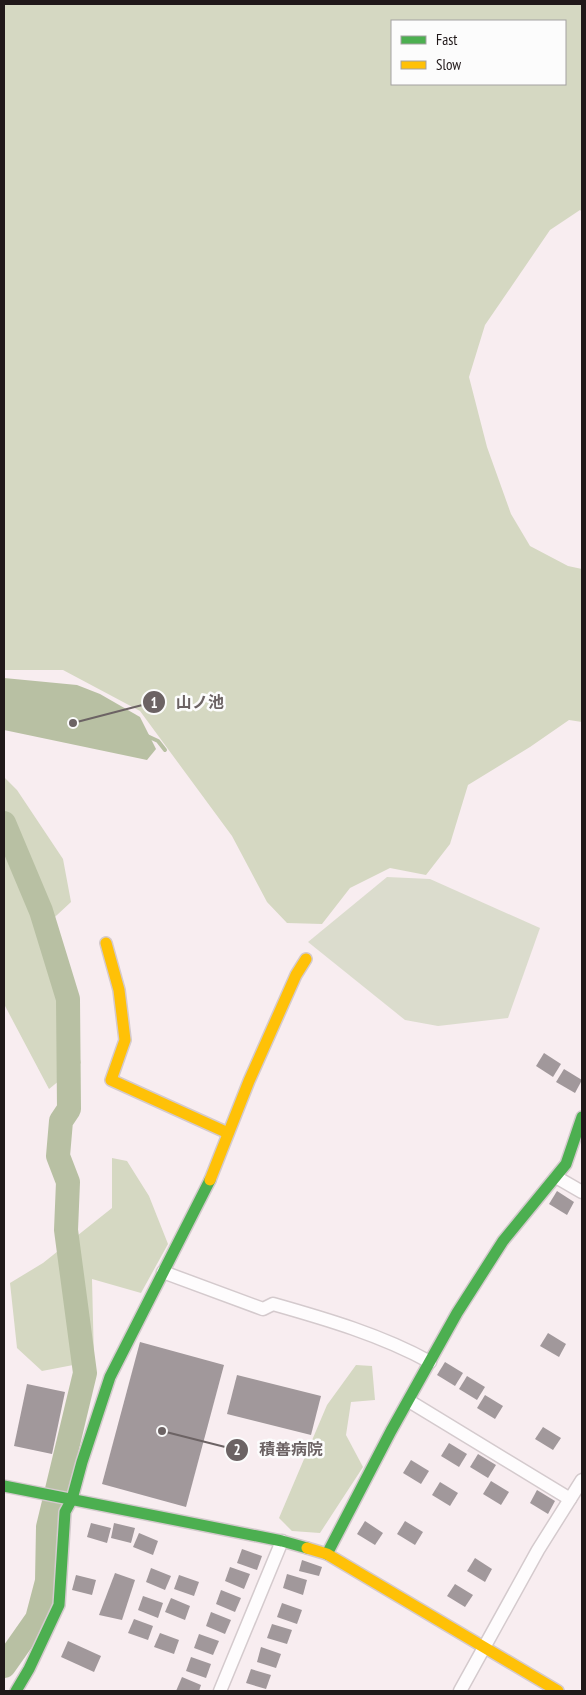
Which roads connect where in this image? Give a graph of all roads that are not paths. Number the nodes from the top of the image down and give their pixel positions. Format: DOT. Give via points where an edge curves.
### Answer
graph roads {
  1 [pos="106,943"];
  2 [pos="306,959"];
  3 [pos="582,1117"];
  4 [pos="228,1134"];
  5 [pos="556,1177"];
  6 [pos="582,1192"];
  7 [pos="163,1272"];
  8 [pos="430,1362"];
  9 [pos="409,1400"];
  10 [pos="582,1480"];
  11 [pos="4,1486"];
  12 [pos="570,1498"];
  13 [pos="68,1499"];
  14 [pos="282,1541"];
  15 [pos="327,1554"];
  16 [pos="484,1648"];
  17 [pos="16,1691"];
  18 [pos="220,1691"];
  19 [pos="460,1691"];
  20 [pos="558,1691"];
  1 -- 4 [label="street" via="119,990 125,1040 111,1080"];
  2 -- 4 [label="street" via="296,975"];
  3 -- 5 [label="street" via="566,1164"];
  4 -- 7 [label="street" via="206,1189"];
  5 -- 6 [label="street"];
  5 -- 8 [label="street" via="503,1242 456,1313"];
  7 -- 8 [label="street" via="263,1309 273,1304 365,1332"];
  7 -- 13 [label="street" via="110,1378"];
  8 -- 9 [label="street"];
  9 -- 12 [label="street"];
  9 -- 15 [label="street"];
  10 -- 12 [label="street"];
  11 -- 13 [label="street"];
  12 -- 16 [label="street"];
  13 -- 14 [label="street"];
  13 -- 17 [label="street" via="59,1605"];
  14 -- 15 [label="street"];
  14 -- 18 [label="street"];
  15 -- 16 [label="street"];
  16 -- 19 [label="street"];
  16 -- 20 [label="street"];
}
